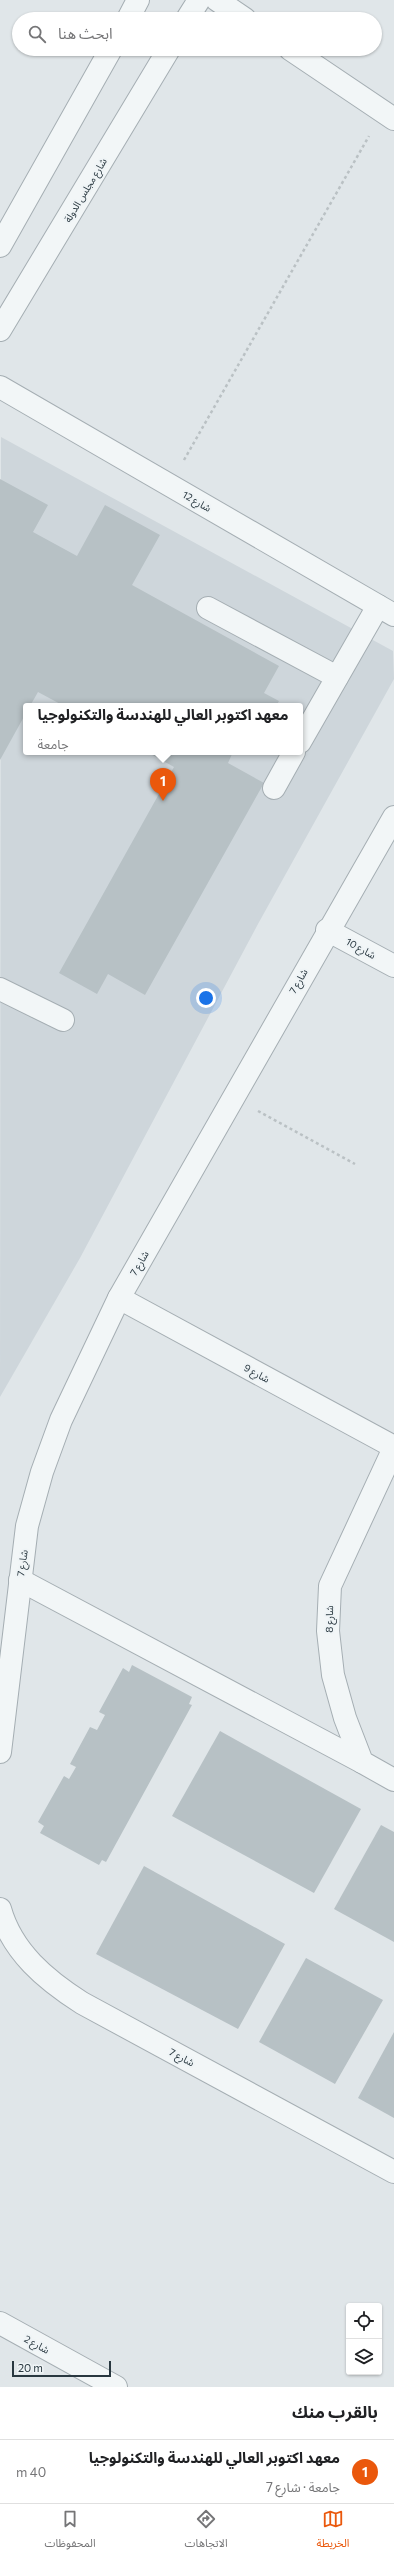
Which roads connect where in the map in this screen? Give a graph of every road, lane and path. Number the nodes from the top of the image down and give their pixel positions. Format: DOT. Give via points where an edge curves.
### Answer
graph roads {
  1 [pos="138,0"];
  2 [pos="199,0"];
  3 [pos="217,0"];
  4 [pos="132,12"];
  5 [pos="191,12"];
  6 [pos="235,12"];
  7 [pos="107,56"];
  8 [pos="165,56"];
  9 [pos="300,56"];
  10 [pos="389,115"];
  11 [pos="0,246"];
  12 [pos="0,330"];
  13 [pos="0,387"];
  14 [pos="170,485"];
  15 [pos="208,608"];
  16 [pos="386,610"];
  17 [pos="337,677"];
  18 [pos="303,737"];
  19 [pos="292,755"];
  20 [pos="274,788"];
  21 [pos="394,817"];
  22 [pos="328,930"];
  23 [pos="394,966"];
  24 [pos="0,989"];
  25 [pos="63,1020"];
  26 [pos="233,1098"];
  27 [pos="355,1164"];
  28 [pos="119,1298"];
  29 [pos="394,1448"];
  30 [pos="20,1580"];
  31 [pos="0,1752"];
  32 [pos="362,1762"];
  33 [pos="394,1780"];
  34 [pos="0,1909"];
  35 [pos="394,2172"];
  36 [pos="0,2323"];
  37 [pos="116,2387"];
  1 -- 4 [label="street"];
  2 -- 5 [label="street"];
  3 -- 6 [label="street"];
  7 -- 11 [label="street"];
  8 -- 12 [label="street, شارع مجلس الدولة"];
  9 -- 10 [label="street"];
  10 -- 14 [label="path"];
  13 -- 14 [label="street, شارع 12"];
  14 -- 16 [label="street, شارع 12"];
  15 -- 17 [label="street"];
  16 -- 17 [label="street"];
  17 -- 18 [label="street"];
  19 -- 20 [label="street"];
  21 -- 22 [label="street, شارع 7"];
  22 -- 23 [label="street, شارع 10"];
  22 -- 26 [label="street, شارع 7"];
  24 -- 25 [label="street"];
  26 -- 27 [label="path"];
  26 -- 28 [label="street, شارع 7"];
  28 -- 29 [label="street, شارع 9"];
  28 -- 30 [label="street, شارع 7" via="61,1420 42,1472 27,1526"];
  29 -- 32 [label="street, شارع 8" via="330,1586 328,1630 333,1675 345,1718"];
  30 -- 31 [label="street, شارع 7"];
  30 -- 32 [label="street"];
  32 -- 33 [label="street"];
  34 -- 35 [label="street, شارع 7" via="22,1952 49,1981 82,2003"];
  36 -- 37 [label="street, شارع 2"];
}
